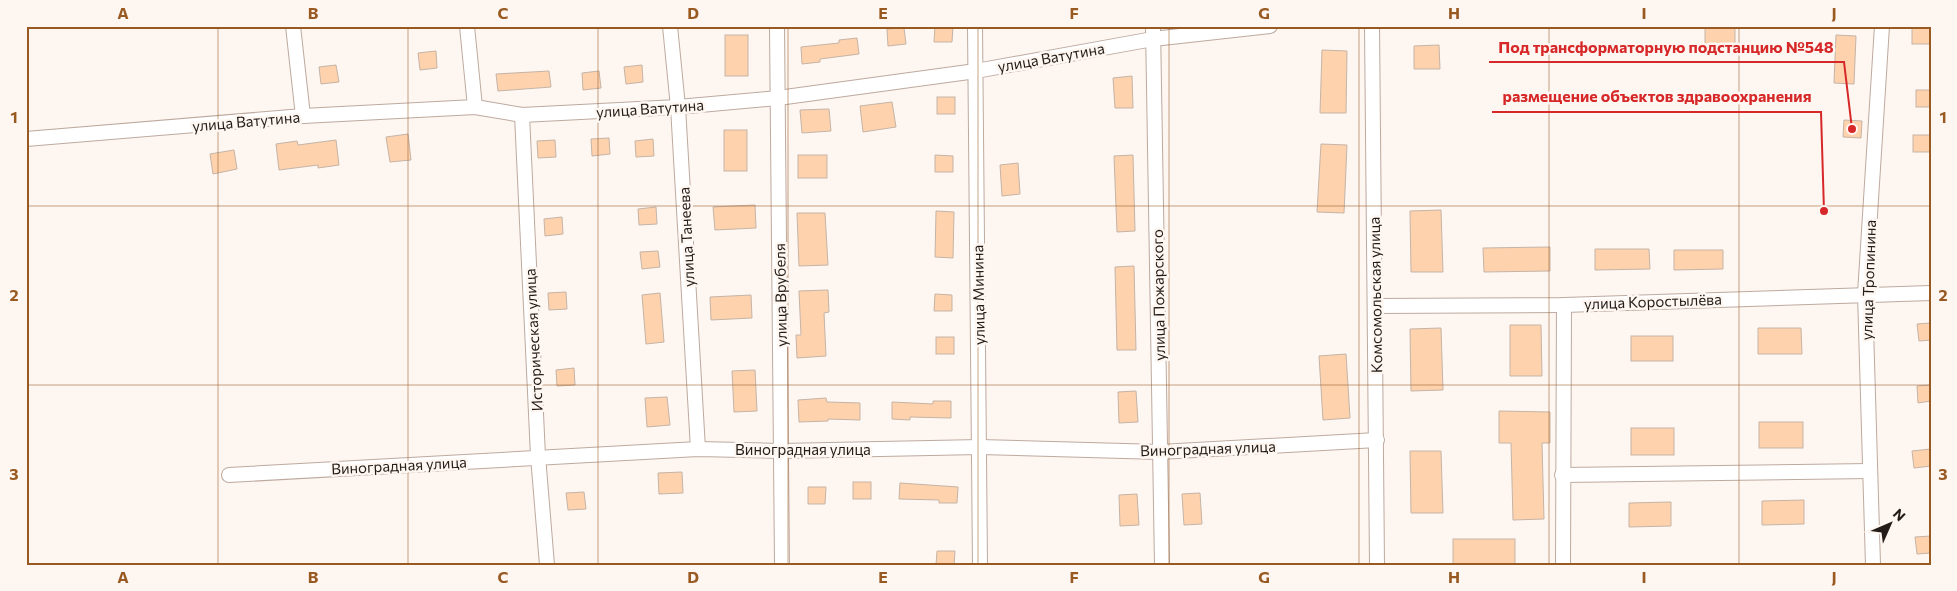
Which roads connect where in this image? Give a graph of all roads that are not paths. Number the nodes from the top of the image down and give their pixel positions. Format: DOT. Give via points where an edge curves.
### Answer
graph roads {
  1 [pos="293,26"];
  2 [pos="467,26"];
  3 [pos="670,26"];
  4 [pos="777,26"];
  5 [pos="975,26"];
  6 [pos="1270,26"];
  7 [pos="1372,26"];
  8 [pos="1882,26"];
  9 [pos="1153,33"];
  10 [pos="976,71"];
  11 [pos="778,98"];
  12 [pos="475,107"];
  13 [pos="678,107"];
  14 [pos="522,115"];
  15 [pos="303,116"];
  16 [pos="26,139"];
  17 [pos="1931,293"];
  18 [pos="1865,294"];
  19 [pos="1564,305"];
  20 [pos="1376,306"];
  21 [pos="1378,440"];
  22 [pos="980,447"];
  23 [pos="698,449"];
  24 [pos="781,451"];
  25 [pos="1160,452"];
  26 [pos="538,456"];
  27 [pos="1870,471"];
  28 [pos="229,475"];
  29 [pos="1562,476"];
  30 [pos="547,565"];
  31 [pos="782,565"];
  32 [pos="980,565"];
  33 [pos="1162,565"];
  34 [pos="1377,565"];
  35 [pos="1563,565"];
  36 [pos="1873,565"];
  1 -- 15 [label="street"];
  2 -- 12 [label="street"];
  3 -- 13 [label="street, улица Танеева"];
  4 -- 11 [label="street, улица Врубеля"];
  5 -- 10 [label="street, улица Минина"];
  6 -- 9 [label="street, улица Ватутина"];
  7 -- 20 [label="street, Комсомольская улица"];
  8 -- 18 [label="street, улица Тропинина"];
  9 -- 10 [label="street, улица Ватутина"];
  9 -- 25 [label="street, улица Пожарского"];
  10 -- 11 [label="street, улица Ватутина"];
  10 -- 22 [label="street, улица Минина"];
  11 -- 13 [label="street, улица Ватутина"];
  11 -- 24 [label="street, улица Врубеля"];
  12 -- 14 [label="street, улица Ватутина"];
  12 -- 15 [label="street, улица Ватутина"];
  13 -- 14 [label="street, улица Ватутина"];
  13 -- 23 [label="street, улица Танеева"];
  14 -- 26 [label="street, Историческая улица"];
  15 -- 16 [label="street, улица Ватутина"];
  17 -- 18 [label="street, улица Коростылёва"];
  18 -- 19 [label="street, улица Коростылёва"];
  18 -- 27 [label="street, улица Тропинина"];
  19 -- 20 [label="street, улица Коростылёва"];
  19 -- 29 [label="street"];
  20 -- 21 [label="street, Комсомольская улица"];
  21 -- 25 [label="street, Виноградная улица"];
  21 -- 34 [label="street, Комсомольская улица"];
  22 -- 24 [label="street, Виноградная улица"];
  22 -- 25 [label="street, Виноградная улица"];
  22 -- 32 [label="street, улица Минина"];
  23 -- 24 [label="street, Виноградная улица"];
  23 -- 26 [label="street, Виноградная улица"];
  24 -- 31 [label="street, улица Врубеля"];
  25 -- 33 [label="street, улица Пожарского"];
  26 -- 28 [label="street, Виноградная улица"];
  26 -- 30 [label="street, Историческая улица"];
  27 -- 29 [label="street"];
  27 -- 36 [label="street, улица Тропинина"];
  29 -- 35 [label="street"];
}
